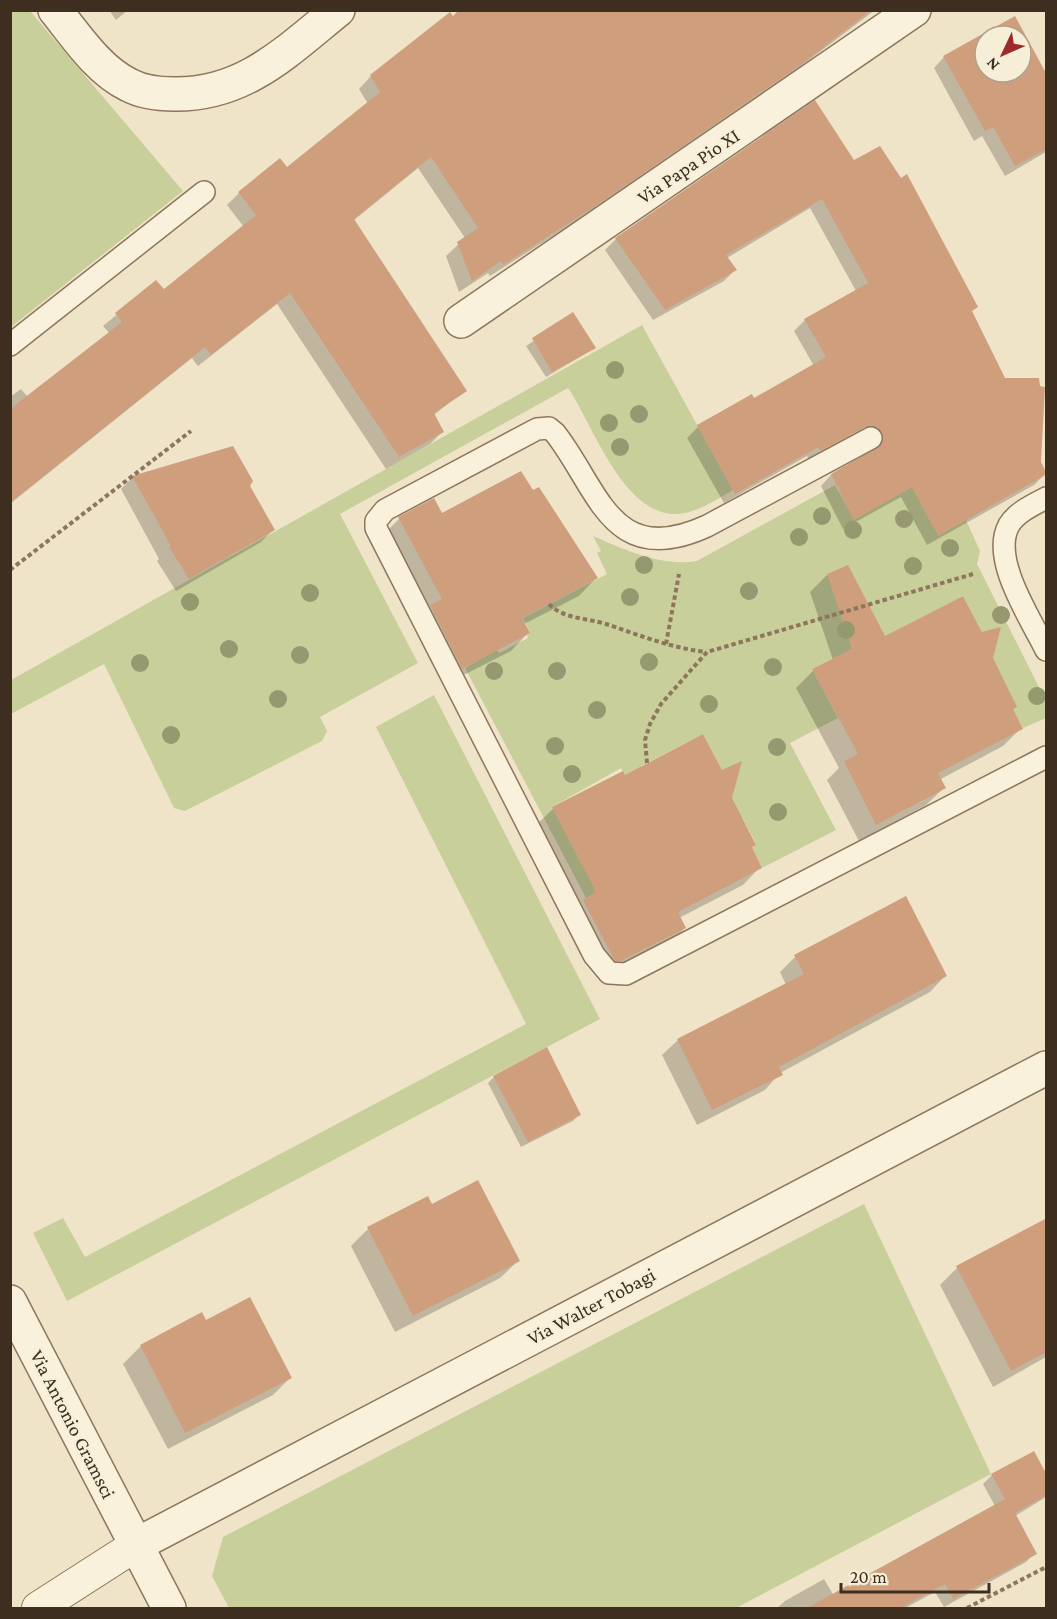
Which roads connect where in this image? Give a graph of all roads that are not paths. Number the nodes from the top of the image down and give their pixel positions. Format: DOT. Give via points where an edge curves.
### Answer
graph roads {
  1 [pos="55,10"];
  2 [pos="338,10"];
  3 [pos="914,10"];
  4 [pos="204,192"];
  5 [pos="461,321"];
  6 [pos="10,345"];
  7 [pos="871,438"];
  8 [pos="1047,498"];
  9 [pos="1047,650"];
  10 [pos="1047,757"];
  11 [pos="1047,1068"];
  12 [pos="10,1302"];
  13 [pos="136,1545"];
  14 [pos="38,1608"];
  15 [pos="169,1608"];
  1 -- 2 [label="street" via="93,57 130,86 158,94 192,94 232,86 259,73"];
  3 -- 5 [label="street, Via Papa Pio XI"];
  4 -- 6 [label="lane"];
  7 -- 10 [label="lane" via="743,507 678,536 650,537 612,519 594,497 560,439 549,428 537,429 385,510 376,521 378,535 589,945 609,973 626,974"];
  8 -- 9 [label="lane" via="1018,514 1004,538 1006,565"];
  11 -- 13 [label="street, Via Walter Tobagi"];
  12 -- 13 [label="street, Via Antonio Gramsci"];
  13 -- 14 [label="street"];
  13 -- 15 [label="street, Via Antonio Gramsci"];
}
